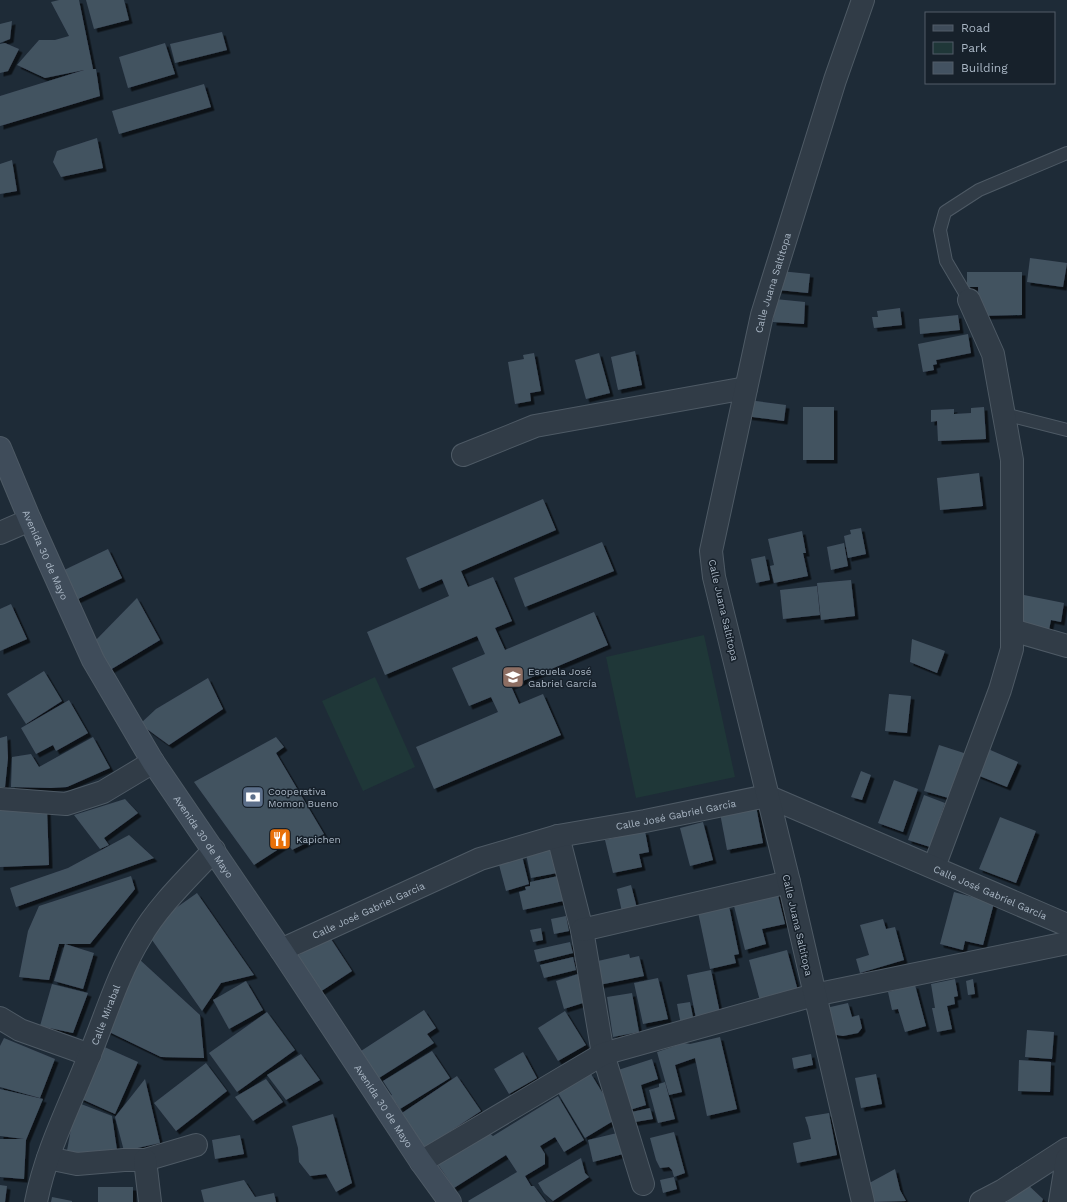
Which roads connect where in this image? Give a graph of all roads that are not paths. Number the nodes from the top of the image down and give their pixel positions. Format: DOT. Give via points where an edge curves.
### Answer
graph roads {
  1 [pos="863,0"];
  2 [pos="1067,153"];
  3 [pos="969,300"];
  4 [pos="746,388"];
  5 [pos="1004,414"];
  6 [pos="1067,430"];
  7 [pos="0,448"];
  8 [pos="463,455"];
  9 [pos="30,520"];
  10 [pos="0,533"];
  11 [pos="1012,630"];
  12 [pos="1067,646"];
  13 [pos="153,762"];
  14 [pos="767,796"];
  15 [pos="0,799"];
  16 [pos="558,836"];
  17 [pos="214,850"];
  18 [pos="934,867"];
  19 [pos="789,882"];
  20 [pos="1067,925"];
  21 [pos="582,930"];
  22 [pos="1067,943"];
  23 [pos="281,950"];
  24 [pos="814,995"];
  25 [pos="0,1018"];
  26 [pos="603,1054"];
  27 [pos="90,1055"];
  28 [pos="196,1145"];
  29 [pos="1067,1149"];
  30 [pos="48,1158"];
  31 [pos="1067,1159"];
  32 [pos="145,1160"];
  33 [pos="421,1162"];
  34 [pos="643,1184"];
  35 [pos="36,1202"];
  36 [pos="150,1202"];
  37 [pos="450,1202"];
  38 [pos="862,1202"];
  39 [pos="981,1202"];
  40 [pos="1060,1202"];
  1 -- 4 [label="street, Calle Juana Saltitopa" via="762,315"];
  2 -- 3 [label="lane" via="979,190 945,212 940,230 946,261"];
  3 -- 5 [label="street" via="993,354"];
  4 -- 8 [label="street" via="535,426"];
  4 -- 14 [label="street, Calle Juana Saltitopa" via="711,551 714,577"];
  5 -- 6 [label="lane"];
  5 -- 11 [label="street" via="1012,460"];
  7 -- 9 [label="main road, Avenida 30 de Mayo"];
  9 -- 10 [label="street"];
  9 -- 13 [label="main road, Avenida 30 de Mayo" via="93,660"];
  11 -- 12 [label="street"];
  11 -- 18 [label="street" via="1012,649 1000,690"];
  13 -- 15 [label="street" via="103,792 66,804"];
  13 -- 17 [label="main road, Avenida 30 de Mayo"];
  14 -- 16 [label="street, Calle José Gabriel García"];
  14 -- 18 [label="street, Calle José Gabriel García"];
  14 -- 19 [label="street, Calle Juana Saltitopa"];
  16 -- 21 [label="street"];
  16 -- 23 [label="street, Calle José Gabriel García" via="480,859"];
  17 -- 23 [label="main road, Avenida 30 de Mayo"];
  17 -- 27 [label="street, Calle Mirabal" via="160,910 140,937 119,977"];
  18 -- 20 [label="street, Calle José Gabriel García"];
  19 -- 21 [label="street"];
  19 -- 24 [label="street, Calle Juana Saltitopa"];
  21 -- 26 [label="street"];
  22 -- 24 [label="street"];
  23 -- 33 [label="main road, Avenida 30 de Mayo"];
  24 -- 26 [label="street"];
  24 -- 38 [label="street, Calle Juana Saltitopa"];
  25 -- 27 [label="street" via="20,1030"];
  26 -- 33 [label="street"];
  26 -- 34 [label="street"];
  27 -- 30 [label="street, Calle Mirabal"];
  28 -- 32 [label="street"];
  29 -- 39 [label="street"];
  30 -- 32 [label="street" via="77,1164"];
  30 -- 35 [label="street, Calle Mirabal"];
  31 -- 40 [label="street"];
  32 -- 36 [label="street"];
  33 -- 37 [label="main road, Avenida 30 de Mayo"];
}
